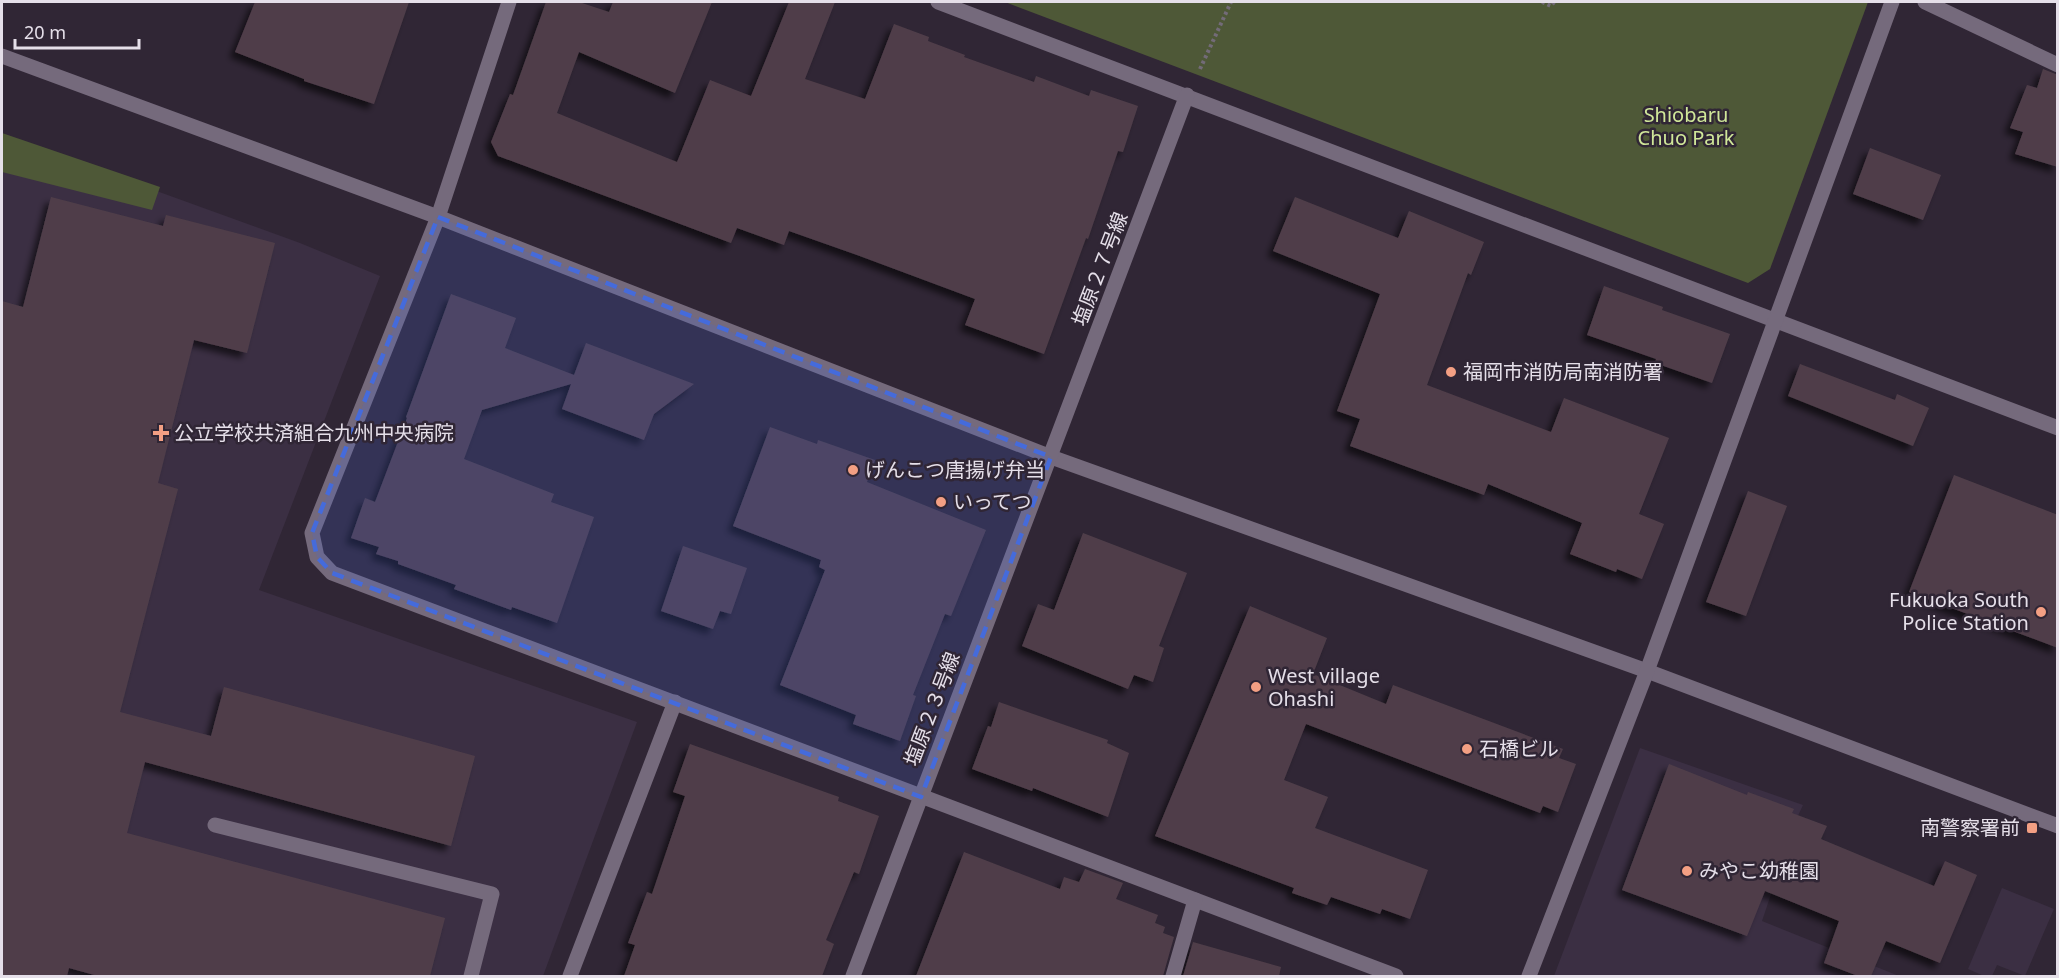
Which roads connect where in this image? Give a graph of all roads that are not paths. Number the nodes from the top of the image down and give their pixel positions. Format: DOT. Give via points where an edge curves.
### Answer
graph roads {
  1 [pos="509,2"];
  2 [pos="938,2"];
  3 [pos="1892,2"];
  4 [pos="1925,2"];
  5 [pos="972,7"];
  6 [pos="2,56"];
  7 [pos="2058,65"];
  8 [pos="1187,95"];
  9 [pos="438,218"];
  10 [pos="1775,320"];
  11 [pos="2058,428"];
  12 [pos="1051,457"];
  13 [pos="1647,672"];
  14 [pos="675,702"];
  15 [pos="921,797"];
  16 [pos="215,825"];
  17 [pos="2058,826"];
  18 [pos="1195,900"];
  19 [pos="471,976"];
  20 [pos="570,976"];
  21 [pos="853,976"];
  22 [pos="1173,976"];
  23 [pos="1396,976"];
  24 [pos="1529,976"];
  1 -- 9 [label="street"];
  2 -- 5 [label="street"];
  3 -- 10 [label="street"];
  4 -- 7 [label="street"];
  5 -- 8 [label="street"];
  6 -- 9 [label="street"];
  8 -- 10 [label="street"];
  8 -- 12 [label="street, 塩原２７号線"];
  9 -- 12 [label="street"];
  9 -- 14 [label="street" via="312,533 317,557 332,573"];
  10 -- 11 [label="street"];
  10 -- 13 [label="street"];
  12 -- 13 [label="street"];
  12 -- 15 [label="street, 塩原２３号線"];
  13 -- 17 [label="street"];
  13 -- 24 [label="street"];
  14 -- 15 [label="street"];
  14 -- 20 [label="street"];
  15 -- 18 [label="street"];
  15 -- 21 [label="street, 塩原２３号線"];
  16 -- 19 [label="street" via="492,894"];
  18 -- 22 [label="street"];
  18 -- 23 [label="street"];
}
